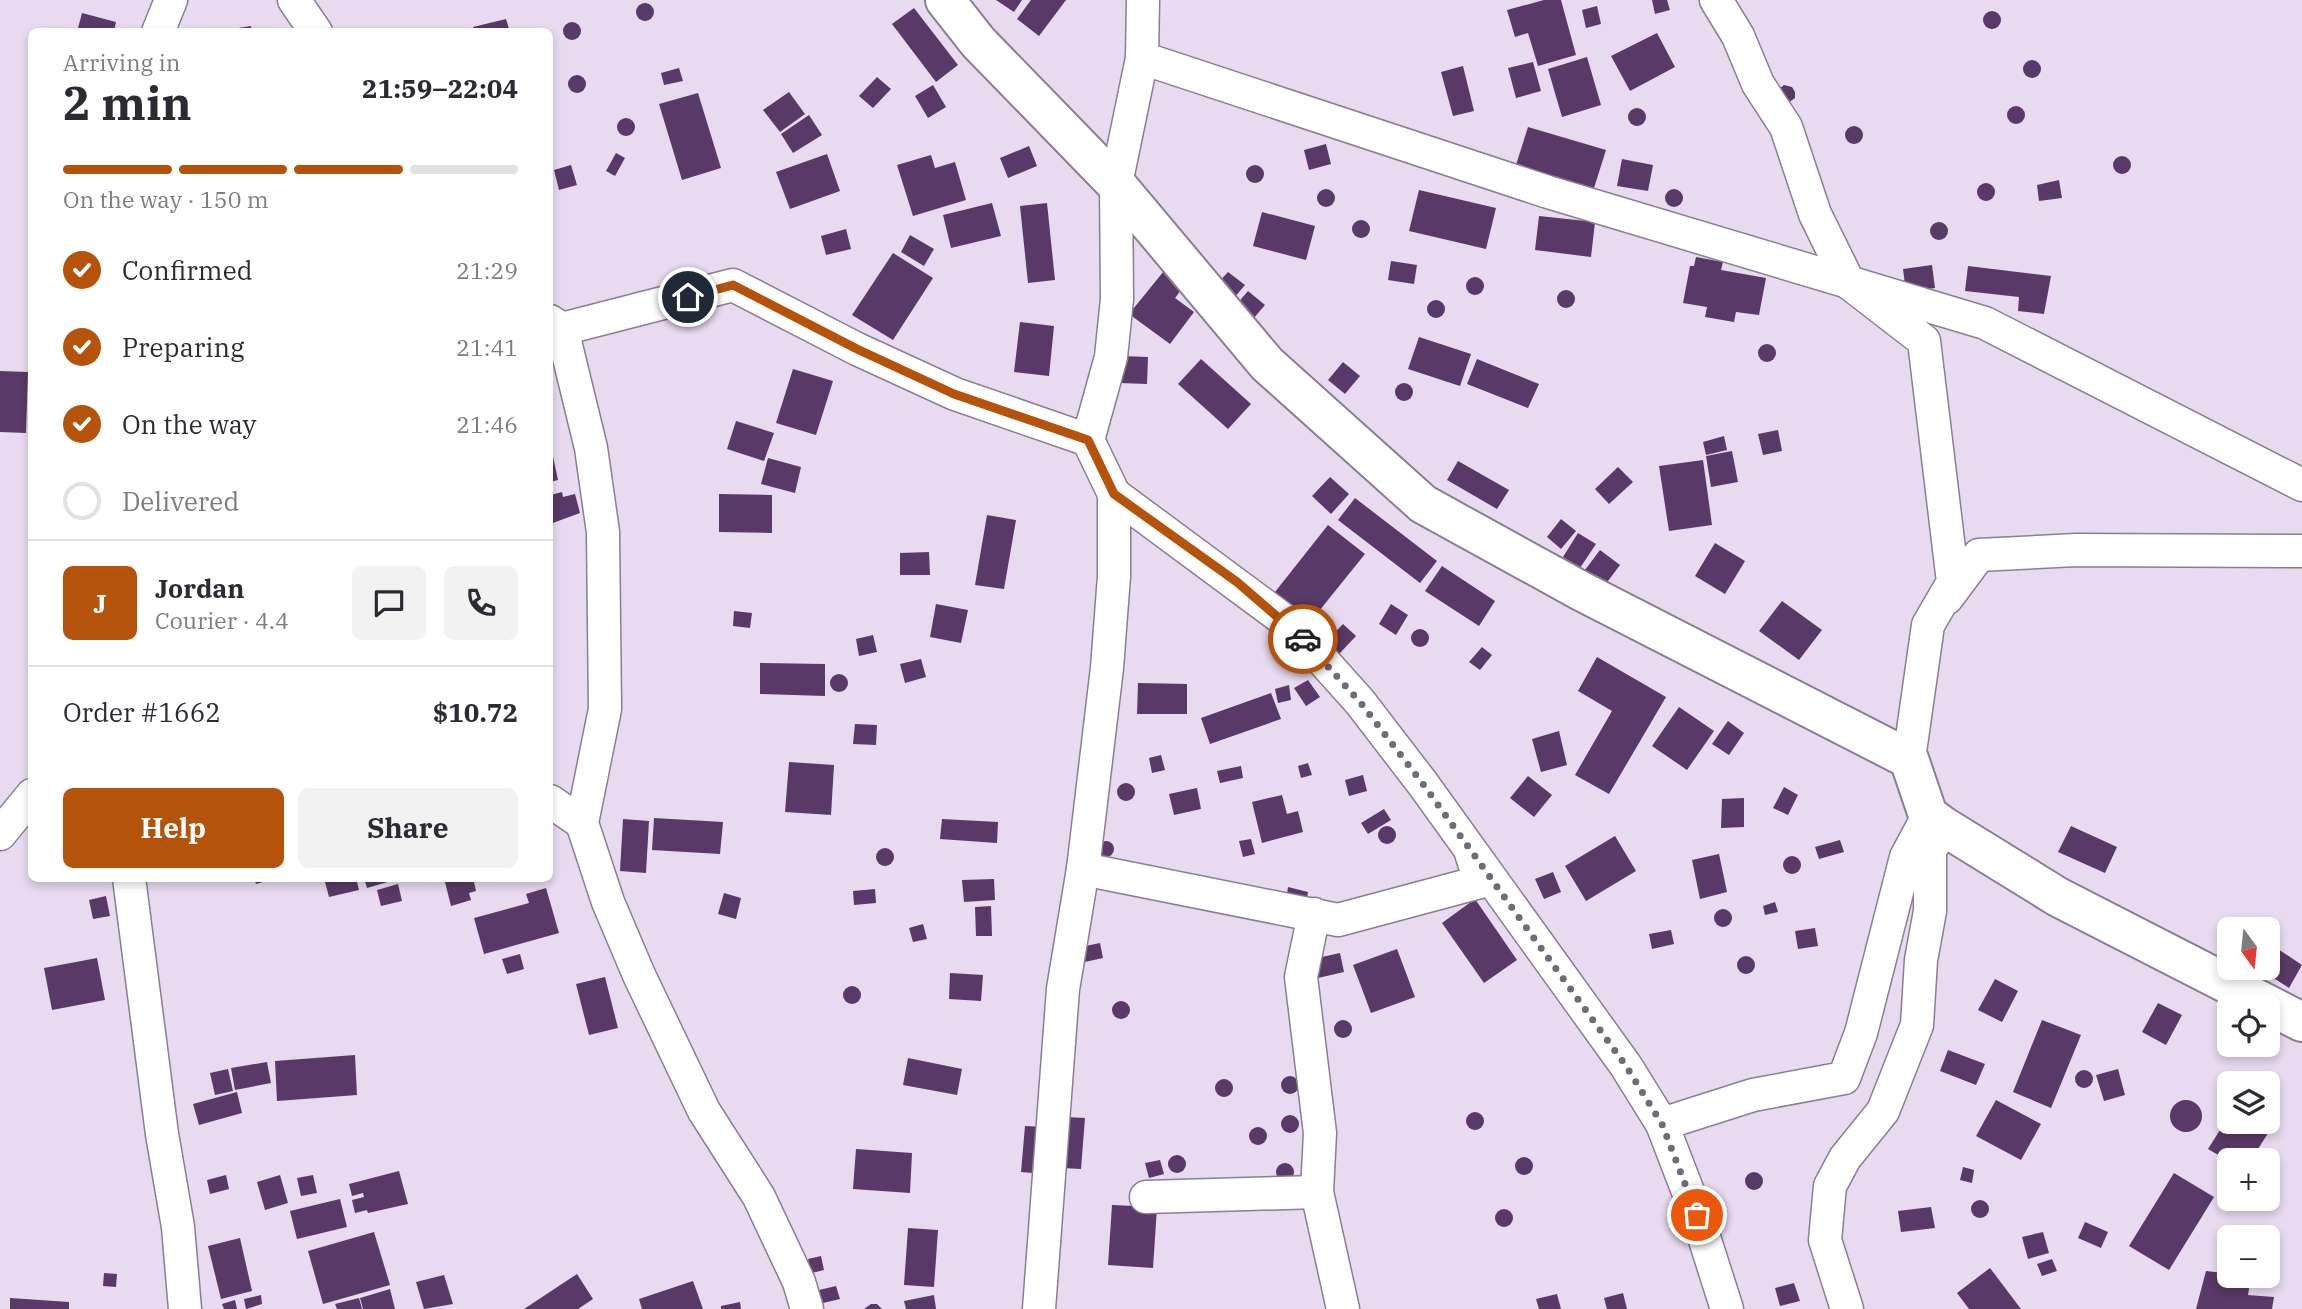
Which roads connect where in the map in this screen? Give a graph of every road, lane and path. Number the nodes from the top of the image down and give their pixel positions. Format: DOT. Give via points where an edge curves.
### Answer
graph roads {
  1 [pos="171,0"];
  2 [pos="295,0"];
  3 [pos="945,0"];
  4 [pos="1143,0"];
  5 [pos="1716,0"];
  6 [pos="160,28"];
  7 [pos="313,28"];
  8 [pos="1142,58"];
  9 [pos="1116,184"];
  10 [pos="1849,283"];
  11 [pos="556,325"];
  12 [pos="1088,440"];
  13 [pos="2302,485"];
  14 [pos="1114,494"];
  15 [pos="2302,551"];
  16 [pos="1928,625"];
  17 [pos="1909,759"];
  18 [pos="28,800"];
  19 [pos="553,803"];
  20 [pos="1936,820"];
  21 [pos="582,823"];
  22 [pos="0,834"];
  23 [pos="1471,851"];
  24 [pos="1083,869"];
  25 [pos="130,882"];
  26 [pos="1314,914"];
  27 [pos="2302,1022"];
  28 [pos="1662,1124"];
  29 [pos="1317,1192"];
  30 [pos="1146,1197"];
  31 [pos="186,1309"];
  32 [pos="807,1309"];
  33 [pos="1039,1309"];
  34 [pos="1343,1309"];
  35 [pos="1727,1309"];
  36 [pos="1847,1309"];
  1 -- 6 [label="street"];
  2 -- 7 [label="street"];
  3 -- 9 [label="street" via="978,42"];
  4 -- 8 [label="street"];
  5 -- 10 [label="street" via="1738,36 1758,84 1786,127 1815,215"];
  8 -- 9 [label="street"];
  8 -- 10 [label="street" via="1548,192"];
  9 -- 12 [label="street" via="1116,311 1111,357"];
  9 -- 17 [label="street" via="1266,364 1423,504 1581,591"];
  10 -- 13 [label="street" via="1985,323"];
  10 -- 16 [label="street" via="1924,341 1953,582"];
  11 -- 12 [label="street" via="733,285 954,394"];
  11 -- 21 [label="street" via="591,448 603,532 605,709"];
  12 -- 14 [label="street"];
  14 -- 23 [label="street" via="1291,625 1360,702"];
  14 -- 24 [label="street" via="1107,668"];
  15 -- 16 [label="street" via="2076,550 1979,555"];
  16 -- 17 [label="street"];
  17 -- 20 [label="street"];
  18 -- 22 [label="street"];
  19 -- 21 [label="street"];
  20 -- 27 [label="street" via="2058,897"];
  20 -- 28 [label="street" via="1906,856 1861,1033 1844,1078 1753,1095"];
  20 -- 36 [label="street" via="1917,1025 1883,1111 1845,1158 1830,1186 1825,1240"];
  21 -- 32 [label="street" via="639,975 704,1111 759,1197"];
  23 -- 26 [label="street" via="1480,882 1338,920"];
  23 -- 28 [label="street" via="1626,1066"];
  24 -- 26 [label="street"];
  24 -- 33 [label="street" via="1063,989"];
  25 -- 31 [label="street"];
  26 -- 29 [label="street" via="1301,977 1320,1133"];
  28 -- 35 [label="street"];
  29 -- 30 [label="street"];
  29 -- 34 [label="street"];
}
